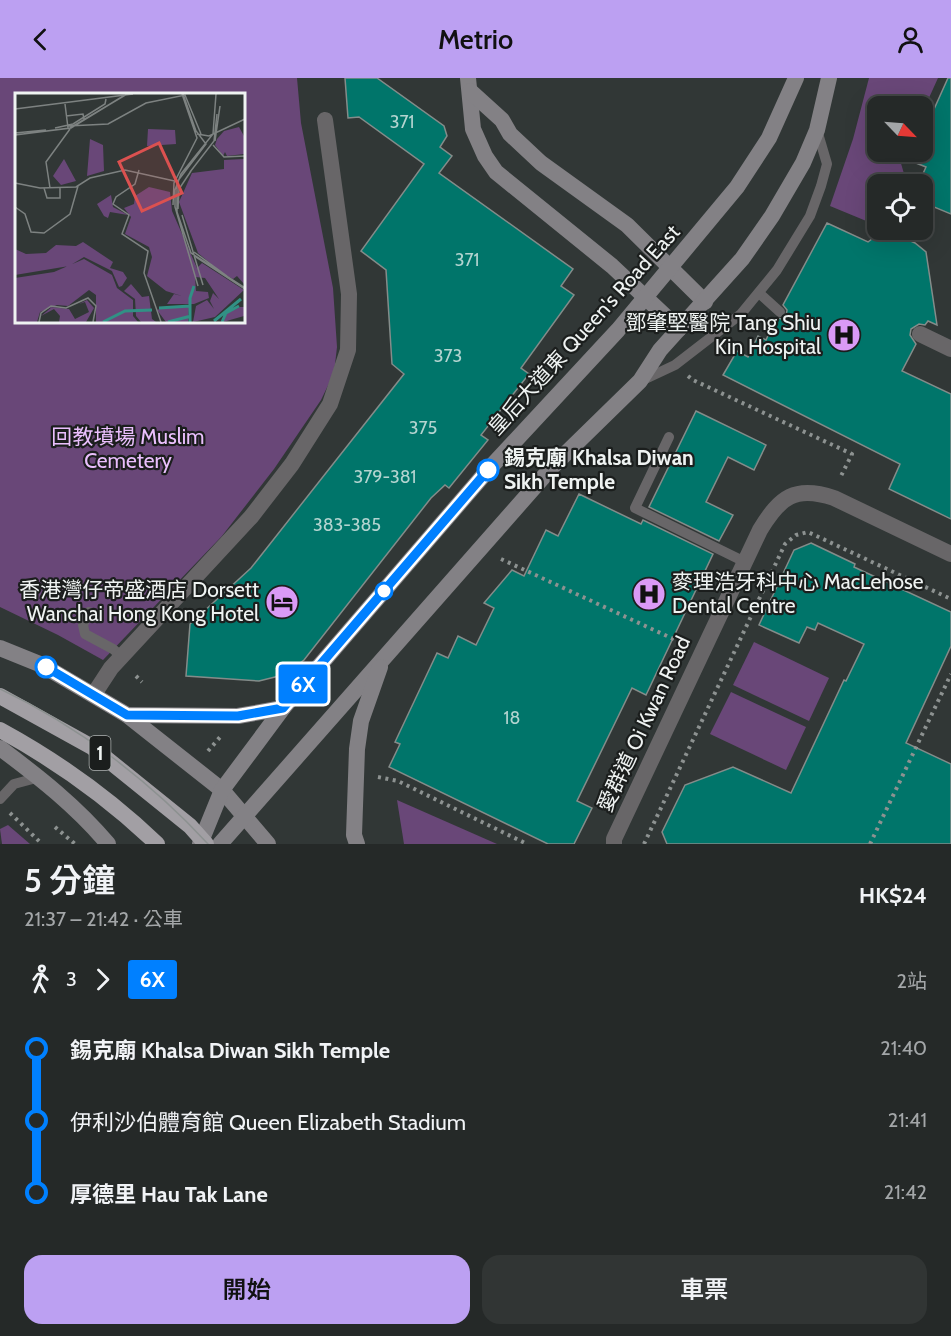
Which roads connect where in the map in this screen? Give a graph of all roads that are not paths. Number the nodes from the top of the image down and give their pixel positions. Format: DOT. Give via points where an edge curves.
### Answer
graph roads {
  1 [pos="796,78"];
  2 [pos="829,78"];
  3 [pos="469,85"];
  4 [pos="325,120"];
  5 [pos="817,130"];
  6 [pos="670,269"];
  7 [pos="759,293"];
  8 [pos="645,298"];
  9 [pos="705,302"];
  10 [pos="780,312"];
  11 [pos="679,329"];
  12 [pos="920,334"];
  13 [pos="951,349"];
  14 [pos="640,381"];
  15 [pos="669,437"];
  16 [pos="951,554"];
  17 [pos="745,562"];
  18 [pos="89,612"];
  19 [pos="0,648"];
  20 [pos="122,657"];
  21 [pos="383,657"];
  22 [pos="94,694"];
  23 [pos="0,696"];
  24 [pos="283,708"];
  25 [pos="127,715"];
  26 [pos="0,730"];
  27 [pos="0,748"];
  28 [pos="40,777"];
  29 [pos="222,790"];
  30 [pos="0,799"];
  31 [pos="244,817"];
  32 [pos="108,844"];
  33 [pos="157,844"];
  34 [pos="200,844"];
  35 [pos="206,844"];
  36 [pos="220,844"];
  37 [pos="268,844"];
  38 [pos="357,844"];
  39 [pos="614,844"];
  1 -- 6 [label="main road, 皇后大道東 Queen's Road East" via="769,138 737,187"];
  2 -- 5 [label="main road"];
  3 -- 6 [label="main road" via="510,134 541,163 627,225"];
  3 -- 8 [label="main road" via="473,129 484,156 496,172 612,266"];
  4 -- 20 [label="street" via="349,294 348,350 330,404 292,464 251,517"];
  5 -- 7 [label="lane" via="826,164 821,186 810,216"];
  5 -- 9 [label="main road" via="772,216"];
  6 -- 8 [label="main road, 皇后大道東 Queen's Road East"];
  6 -- 9 [label="main road"];
  7 -- 10 [label="lane"];
  7 -- 14 [label="lane" via="741,314 701,346 675,365"];
  8 -- 11 [label="main road"];
  8 -- 24 [label="main road, 皇后大道東 Queen's Road East" via="488,470"];
  9 -- 11 [label="main road"];
  11 -- 14 [label="main road"];
  12 -- 13 [label="street"];
  14 -- 21 [label="main road" via="553,466"];
  15 -- 17 [label="lane" via="635,508"];
  16 -- 17 [label="street, 愛群道 Oi Kwan Road" via="834,498 804,492 786,498 772,510"];
  17 -- 39 [label="street, 愛群道 Oi Kwan Road"];
  18 -- 20 [label="lane" via="83,625 85,634"];
  19 -- 22 [label="main road" via="42,665"];
  20 -- 22 [label="street"];
  21 -- 31 [label="main road"];
  21 -- 38 [label="main road" via="361,721 357,749"];
  22 -- 25 [label="main road"];
  23 -- 35 [label="highway, 1" via="92,747 190,826"];
  24 -- 25 [label="main road" via="238,716"];
  24 -- 29 [label="main road, 皇后大道東 Queen's Road East"];
  25 -- 29 [label="main road"];
  26 -- 33 [label="highway, 1" via="106,798"];
  27 -- 28 [label="main road"];
  28 -- 30 [label="lane" via="14,784"];
  28 -- 32 [label="main road"];
  29 -- 31 [label="main road"];
  29 -- 34 [label="main road, 皇后大道東 Queen's Road East"];
  31 -- 36 [label="main road"];
  31 -- 37 [label="main road"];
}
